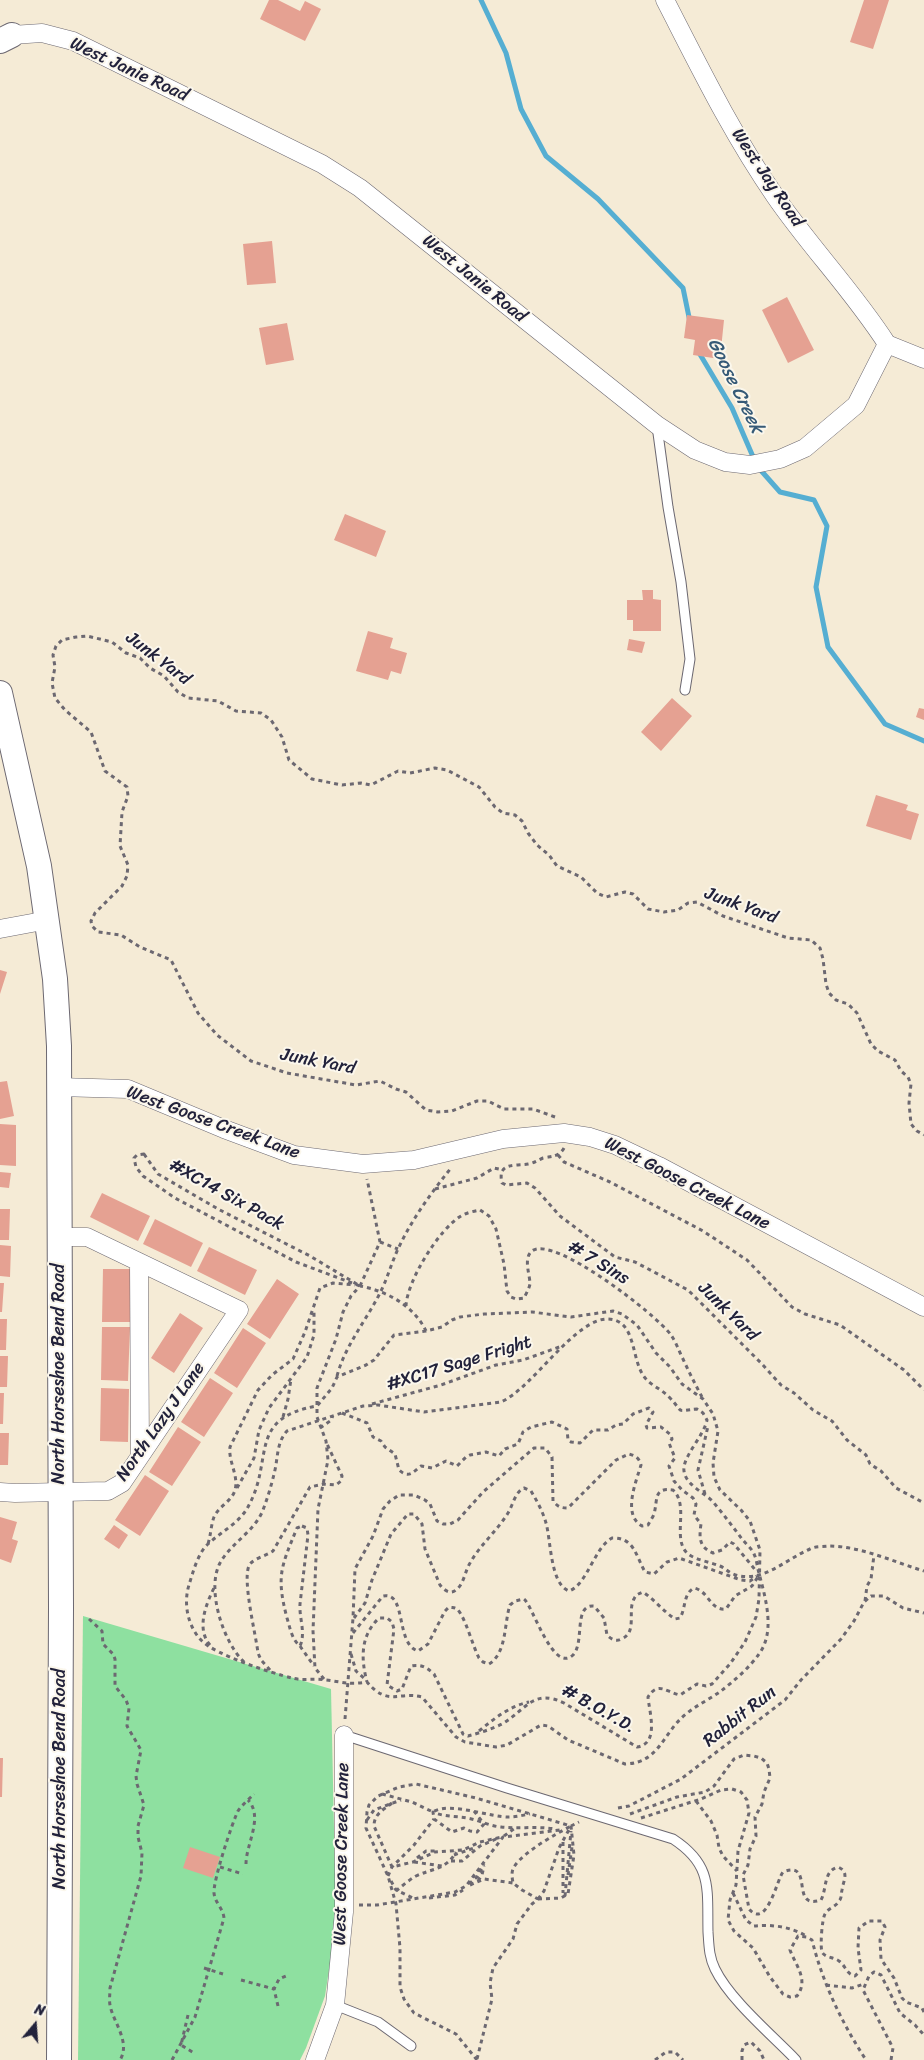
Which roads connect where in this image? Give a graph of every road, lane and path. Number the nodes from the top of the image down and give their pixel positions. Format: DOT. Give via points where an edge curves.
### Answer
graph roads {
  1 [pos="665,0"];
  2 [pos="6,38"];
  3 [pos="887,344"];
  4 [pos="924,359"];
  5 [pos="657,425"];
  6 [pos="684,690"];
  7 [pos="0,694"];
  8 [pos="48,920"];
  9 [pos="0,930"];
  10 [pos="58,1087"];
  11 [pos="564,1133"];
  12 [pos="924,1135"];
  13 [pos="468,1148"];
  14 [pos="363,1164"];
  15 [pos="504,1170"];
  16 [pos="434,1190"];
  17 [pos="59,1237"];
  18 [pos="380,1242"];
  19 [pos="398,1249"];
  20 [pos="139,1262"];
  21 [pos="360,1286"];
  22 [pos="381,1292"];
  23 [pos="406,1306"];
  24 [pos="315,1307"];
  25 [pos="924,1307"];
  26 [pos="426,1331"];
  27 [pos="563,1346"];
  28 [pos="337,1377"];
  29 [pos="291,1378"];
  30 [pos="924,1390"];
  31 [pos="703,1399"];
  32 [pos="317,1406"];
  33 [pos="363,1406"];
  34 [pos="341,1413"];
  35 [pos="333,1416"];
  36 [pos="283,1417"];
  37 [pos="707,1420"];
  38 [pos="320,1428"];
  39 [pos="326,1441"];
  40 [pos="140,1456"];
  41 [pos="324,1484"];
  42 [pos="236,1489"];
  43 [pos="0,1492"];
  44 [pos="59,1493"];
  45 [pos="706,1495"];
  46 [pos="924,1503"];
  47 [pos="207,1545"];
  48 [pos="874,1555"];
  49 [pos="924,1571"];
  50 [pos="759,1574"];
  51 [pos="214,1587"];
  52 [pos="864,1602"];
  53 [pos="924,1613"];
  54 [pos="353,1618"];
  55 [pos="88,1619"];
  56 [pos="352,1634"];
  57 [pos="300,1646"];
  58 [pos="214,1649"];
  59 [pos="350,1651"];
  60 [pos="244,1662"];
  61 [pos="315,1668"];
  62 [pos="272,1671"];
  63 [pos="325,1680"];
  64 [pos="367,1682"];
  65 [pos="348,1684"];
  66 [pos="530,1702"];
  67 [pos="477,1733"];
  68 [pos="344,1735"];
  69 [pos="254,1794"];
  70 [pos="382,1794"];
  71 [pos="248,1800"];
  72 [pos="400,1801"];
  73 [pos="696,1801"];
  74 [pos="384,1808"];
  75 [pos="474,1811"];
  76 [pos="433,1812"];
  77 [pos="530,1813"];
  78 [pos="594,1815"];
  79 [pos="434,1820"];
  80 [pos="617,1822"];
  81 [pos="366,1823"];
  82 [pos="482,1825"];
  83 [pos="571,1826"];
  84 [pos="632,1826"];
  85 [pos="516,1827"];
  86 [pos="564,1830"];
  87 [pos="572,1834"];
  88 [pos="503,1837"];
  89 [pos="563,1842"];
  90 [pos="480,1846"];
  91 [pos="440,1852"];
  92 [pos="455,1853"];
  93 [pos="486,1858"];
  94 [pos="451,1861"];
  95 [pos="413,1862"];
  96 [pos="572,1863"];
  97 [pos="246,1864"];
  98 [pos="484,1864"];
  99 [pos="392,1866"];
  100 [pos="443,1866"];
  101 [pos="220,1867"];
  102 [pos="737,1871"];
  103 [pos="243,1874"];
  104 [pos="387,1874"];
  105 [pos="478,1881"];
  106 [pos="512,1883"];
  107 [pos="466,1886"];
  108 [pos="396,1890"];
  109 [pos="393,1893"];
  110 [pos="733,1893"];
  111 [pos="564,1896"];
  112 [pos="414,1898"];
  113 [pos="538,1899"];
  114 [pos="395,1901"];
  115 [pos="344,1905"];
  116 [pos="807,1937"];
  117 [pos="204,1968"];
  118 [pos="209,1969"];
  119 [pos="223,1974"];
  120 [pos="286,1976"];
  121 [pos="240,1980"];
  122 [pos="865,1984"];
  123 [pos="826,1985"];
  124 [pos="274,1989"];
  125 [pos="335,2005"];
  126 [pos="278,2006"];
  127 [pos="924,2012"];
  128 [pos="188,2015"];
  129 [pos="924,2035"];
  130 [pos="181,2045"];
  131 [pos="411,2046"];
  132 [pos="194,2053"];
  133 [pos="59,2060"];
  134 [pos="120,2060"];
  135 [pos="172,2060"];
  136 [pos="315,2060"];
  137 [pos="655,2060"];
  138 [pos="682,2060"];
  139 [pos="742,2060"];
  140 [pos="764,2060"];
  141 [pos="796,2060"];
  142 [pos="866,2060"];
  143 [pos="891,2060"];
  1 -- 3 [label="street, West Jay Road" via="751,160 776,197 863,307"];
  2 -- 5 [label="street, West Janie Road" via="42,33 73,41 322,164 360,188"];
  3 -- 4 [label="street"];
  3 -- 5 [label="street, West Janie Road" via="856,405 805,448 780,459 750,465 725,462 695,450"];
  5 -- 6 [label="lane" via="690,658"];
  7 -- 8 [label="street, North Horseshoe Bend Road" via="28,811"];
  8 -- 9 [label="street"];
  8 -- 10 [label="street, North Horseshoe Bend Road" via="55,979"];
  10 -- 14 [label="street, West Goose Creek Lane" via="128,1089 294,1155"];
  10 -- 17 [label="street, North Horseshoe Bend Road"];
  11 -- 12 [label="path, Junk Yard" via="563,1122 533,1109 504,1109 488,1101 477,1101 452,1111 426,1110 406,1092 380,1081 356,1085 287,1073 251,1061 217,1035 198,1013 171,960 140,947 122,935 98,932 91,920 127,876 128,865 120,846 127,787 105,771 91,732 55,698 52,684 56,646 62,640 88,636 112,642 126,653 140,658 188,698 218,701 248,714 261,713 271,720 282,736 289,760 312,779 342,785 371,785 398,771 447,770 479,787 503,813 515,815 557,866 581,877 597,893 606,896 625,892 633,894 648,909 664,912 697,902 723,916 788,938 810,940 820,948 829,993 857,1013 871,1044 895,1060 908,1077 911,1084 911,1124"];
  11 -- 13 [label="street, West Goose Creek Lane" via="503,1139"];
  11 -- 25 [label="street, West Goose Creek Lane" via="615,1144"];
  13 -- 14 [label="street, West Goose Creek Lane" via="414,1160"];
  13 -- 16 [label="path"];
  14 -- 18 [label="path"];
  15 -- 16 [label="path" via="494,1168 477,1178"];
  15 -- 30 [label="path" via="510,1165 526,1165 558,1155 564,1162 610,1182 703,1231 747,1260 792,1307 840,1325 904,1370"];
  15 -- 46 [label="path, Junk Yard" via="501,1173 502,1183 527,1183 535,1188 560,1216 614,1257 635,1262 688,1290 781,1385 813,1410 832,1420 847,1440 866,1455 870,1464 882,1471 896,1488"];
  16 -- 19 [label="path"];
  17 -- 20 [label="street" via="86,1237"];
  17 -- 44 [label="street, North Horseshoe Bend Road"];
  18 -- 19 [label="path"];
  18 -- 21 [label="path"];
  19 -- 22 [label="path"];
  20 -- 40 [label="street"];
  20 -- 40 [label="street, North Lazy J Lane" via="239,1310"];
  21 -- 21 [label="path, #XC14 Six Pack" via="296,1262 175,1198 143,1176 134,1158 144,1154 158,1174"];
  21 -- 22 [label="path"];
  21 -- 24 [label="path" via="333,1283 320,1288"];
  21 -- 32 [label="path" via="343,1312 317,1388"];
  22 -- 23 [label="path"];
  22 -- 28 [label="path" via="359,1325"];
  23 -- 26 [label="path"];
  23 -- 31 [label="path, # 7 Sins" via="410,1284 438,1237 461,1216 480,1210 489,1216 496,1229 507,1291 511,1296 524,1298 528,1291 528,1256 532,1250 540,1248 578,1262 661,1323 672,1336"];
  24 -- 29 [label="path" via="314,1335 307,1357"];
  24 -- 42 [label="path" via="293,1358 258,1390 230,1447"];
  26 -- 28 [label="path" via="394,1335 374,1360"];
  26 -- 31 [label="path" via="460,1317 492,1314 532,1312 572,1317 604,1312 622,1314 638,1325 682,1384"];
  27 -- 33 [label="path, #XC17 Sage Fright"];
  27 -- 33 [label="path, #XC17 Sage Fright" via="525,1386 501,1402 424,1412"];
  27 -- 37 [label="path, #XC17 Sage Fright" via="597,1321 618,1321 634,1346 638,1366 645,1379 670,1398 678,1410 697,1409"];
  28 -- 32 [label="path"];
  29 -- 36 [label="path"];
  29 -- 42 [label="path" via="259,1430 254,1458"];
  31 -- 50 [label="path" via="713,1414 718,1431 712,1462 714,1477 720,1490 750,1521 760,1550"];
  32 -- 36 [label="path"];
  32 -- 38 [label="path"];
  33 -- 34 [label="path, #XC17 Sage Fright"];
  34 -- 35 [label="path, #XC17 Sage Fright"];
  34 -- 50 [label="path" via="367,1424 373,1437 398,1458 399,1470 406,1475 422,1466 432,1468 446,1461 457,1466 466,1457 486,1452 499,1456 518,1444 527,1429 552,1422 567,1429 568,1440 580,1443 593,1430 608,1430 649,1408 653,1412 647,1428 661,1428 671,1435 669,1443 674,1458 669,1466 670,1472 696,1504 694,1515 701,1524 700,1538 705,1550 713,1553 730,1542"];
  35 -- 38 [label="path, #XC17 Sage Fright"];
  35 -- 51 [label="path, #XC17 Sage Fright" via="297,1426 281,1437 262,1512 220,1563"];
  36 -- 47 [label="path" via="268,1436 250,1505 244,1514"];
  37 -- 45 [label="path" via="698,1470"];
  37 -- 45 [label="path" via="706,1428 684,1468 689,1482"];
  38 -- 39 [label="path"];
  39 -- 41 [label="path" via="328,1460"];
  39 -- 41 [label="path" via="342,1476 336,1485"];
  40 -- 44 [label="street, North Lazy J Lane" via="122,1483 108,1491"];
  41 -- 61 [label="path" via="318,1509 313,1631"];
  41 -- 62 [label="path" via="310,1487 273,1551 255,1560 248,1569 246,1586 258,1653"];
  42 -- 47 [label="path" via="214,1518"];
  43 -- 44 [label="street, North Lazy J Lane"];
  44 -- 133 [label="street, North Horseshoe Bend Road"];
  45 -- 50 [label="path" via="754,1554"];
  47 -- 58 [label="path" via="188,1586 186,1607 197,1636"];
  48 -- 49 [label="path"];
  48 -- 50 [label="path" via="845,1547 812,1548 778,1568"];
  48 -- 52 [label="path, Rabbit Run" via="872,1579"];
  50 -- 54 [label="path" via="750,1581 741,1580 679,1558 649,1574 644,1572 631,1544 612,1538 602,1547 579,1583 569,1591 560,1585 557,1578 546,1522 531,1491 524,1488 518,1492 506,1517 472,1559 454,1592 444,1590 440,1585 425,1549 422,1524 414,1514 408,1514 391,1534 364,1603"];
  50 -- 54 [label="path" via="733,1574 721,1566 689,1555 683,1548 680,1500 673,1490 660,1491 648,1525 637,1523 632,1496 641,1465 636,1456 630,1454 616,1460 568,1508 557,1506 554,1501 552,1457 545,1448 534,1448 450,1524 438,1521 430,1504 414,1495 399,1494 390,1501 383,1509 355,1569"];
  50 -- 56 [label="path" via="752,1586 735,1596 726,1609 720,1610 702,1590 694,1588 686,1598 684,1612 675,1619 651,1597 643,1592 637,1594 632,1600 628,1635 620,1640 612,1640 607,1635 604,1618 590,1605 582,1613 577,1647 568,1657 555,1653 524,1599 510,1605 498,1655 489,1664 479,1658 464,1621 454,1608 449,1607 445,1611 428,1644 418,1651 412,1650 408,1644 396,1601 388,1595 383,1596"];
  50 -- 64 [label="path" via="767,1605 768,1627 758,1655 722,1691 686,1713 656,1752 635,1764 612,1759 541,1725 508,1744 496,1747 465,1742 456,1737 422,1697 395,1698 375,1691"];
  50 -- 66 [label="path, # B.O.Y.D." via="756,1617 745,1642 712,1684 697,1684 680,1695 664,1689 652,1690 648,1697 652,1732 642,1747 552,1697 543,1696"];
  51 -- 58 [label="path" via="204,1616 207,1641"];
  51 -- 60 [label="path, #XC17 Sage Fright" via="227,1638"];
  52 -- 53 [label="path" via="871,1596 884,1596 903,1608"];
  52 -- 78 [label="path, Rabbit Run" via="841,1639 785,1700 681,1779 629,1806"];
  54 -- 56 [label="path"];
  55 -- 134 [label="path" via="102,1631 103,1644 113,1654 115,1686 126,1700 129,1708 127,1726 141,1750 136,1776 144,1805 138,1826 141,1876 110,1988 110,2006 123,2045"];
  56 -- 59 [label="path"];
  57 -- 57 [label="path" via="304,1638 299,1614 308,1535 307,1528 302,1526 297,1528 280,1576 290,1630"];
  57 -- 61 [label="path"];
  58 -- 60 [label="path"];
  59 -- 64 [label="path" via="356,1671"];
  59 -- 65 [label="path"];
  60 -- 62 [label="path"];
  61 -- 63 [label="path"];
  62 -- 63 [label="path" via="293,1678"];
  63 -- 65 [label="path"];
  64 -- 65 [label="path"];
  64 -- 67 [label="path" via="362,1647 372,1625 379,1618 387,1618 394,1629 386,1685 397,1691 402,1689 411,1666 418,1664 427,1668 434,1674 463,1734"];
  65 -- 68 [label="path"];
  66 -- 67 [label="path, # B.O.Y.D." via="500,1725"];
  66 -- 67 [label="path, # B.O.Y.D." via="506,1710"];
  68 -- 78 [label="lane"];
  68 -- 115 [label="street, West Goose Creek Lane"];
  69 -- 71 [label="path"];
  70 -- 72 [label="path"];
  70 -- 77 [label="path" via="416,1784"];
  70 -- 81 [label="path" via="369,1805"];
  71 -- 97 [label="path" via="255,1817"];
  71 -- 101 [label="path" via="237,1814"];
  72 -- 74 [label="path"];
  72 -- 76 [label="path" via="412,1802"];
  73 -- 84 [label="path" via="643,1816"];
  73 -- 102 [label="path" via="711,1821 723,1856"];
  73 -- 102 [label="path" via="721,1790 732,1789 741,1792 747,1800 749,1813 738,1851"];
  74 -- 81 [label="path" via="374,1810"];
  74 -- 99 [label="path" via="374,1826"];
  75 -- 76 [label="path"];
  75 -- 77 [label="path" via="512,1818"];
  75 -- 82 [label="path"];
  76 -- 79 [label="path"];
  76 -- 82 [label="path" via="467,1818"];
  77 -- 83 [label="path"];
  78 -- 80 [label="lane"];
  78 -- 83 [label="path, Rabbit Run"];
  79 -- 82 [label="path" via="452,1832 464,1828 476,1832"];
  79 -- 99 [label="path"];
  80 -- 84 [label="lane"];
  80 -- 127 [label="path" via="639,1809 705,1792 714,1786 734,1759 744,1755 761,1758 769,1769 770,1778 755,1817 756,1836 743,1875 749,1909 758,1913 770,1904 783,1872 797,1871 801,1875 803,1895 816,1902 823,1896 831,1870 842,1869 845,1880 840,1901 823,1918 822,1953 840,1962 851,1975 859,1975 860,1928 869,1920 882,1920 885,1927 880,1940 881,1959 902,1998"];
  81 -- 104 [label="path"];
  82 -- 85 [label="path"];
  83 -- 86 [label="path, Rabbit Run"];
  83 -- 87 [label="path"];
  83 -- 89 [label="path"];
  83 -- 111 [label="path"];
  84 -- 141 [label="lane" via="673,1839 695,1856 704,1873 709,1954 715,1969 727,1989"];
  85 -- 86 [label="path"];
  85 -- 88 [label="path"];
  86 -- 88 [label="path"];
  86 -- 106 [label="path, Rabbit Run" via="514,1867"];
  87 -- 96 [label="path"];
  87 -- 96 [label="path"];
  88 -- 90 [label="path"];
  88 -- 92 [label="path"];
  88 -- 93 [label="path"];
  89 -- 111 [label="path"];
  89 -- 113 [label="path"];
  90 -- 92 [label="path"];
  90 -- 94 [label="path" via="462,1861"];
  91 -- 92 [label="path"];
  91 -- 95 [label="path"];
  91 -- 95 [label="path" via="426,1851"];
  92 -- 94 [label="path"];
  93 -- 98 [label="path"];
  93 -- 107 [label="path"];
  94 -- 100 [label="path"];
  95 -- 99 [label="path"];
  95 -- 100 [label="path"];
  96 -- 111 [label="path" via="571,1884"];
  98 -- 105 [label="path"];
  98 -- 107 [label="path"];
  99 -- 104 [label="path"];
  100 -- 108 [label="path" via="414,1877"];
  101 -- 103 [label="path"];
  101 -- 118 [label="path" via="214,1891 224,1918"];
  102 -- 110 [label="path"];
  104 -- 108 [label="path"];
  104 -- 109 [label="path"];
  105 -- 106 [label="path" via="492,1879"];
  105 -- 107 [label="path"];
  106 -- 113 [label="path"];
  107 -- 112 [label="path" via="455,1892"];
  107 -- 112 [label="path" via="455,1895"];
  108 -- 109 [label="path"];
  108 -- 112 [label="path"];
  109 -- 114 [label="path"];
  110 -- 116 [label="path" via="746,1920 754,1926 796,1930"];
  110 -- 116 [label="path" via="728,1920 734,1931 753,1948 770,1977 783,1994 790,1997 797,1996 804,1980 790,1950 798,1936"];
  111 -- 113 [label="path"];
  112 -- 114 [label="path"];
  113 -- 114 [label="path" via="517,1924 513,1939 492,1968 490,2006 477,2060 456,2034 414,2013 404,1999 400,1987"];
  114 -- 115 [label="path" via="377,1905"];
  115 -- 125 [label="street, West Goose Creek Lane"];
  116 -- 123 [label="path" via="812,1940"];
  117 -- 118 [label="path"];
  118 -- 119 [label="path"];
  118 -- 130 [label="path" via="191,2027"];
  120 -- 124 [label="path" via="279,1979"];
  121 -- 124 [label="path"];
  122 -- 123 [label="path" via="852,1988"];
  122 -- 129 [label="path" via="874,1972 881,1975 900,2012"];
  122 -- 143 [label="path" via="863,1990 892,2048"];
  123 -- 142 [label="path"];
  124 -- 126 [label="path"];
  125 -- 131 [label="lane" via="378,2022"];
  125 -- 136 [label="street, West Goose Creek Lane"];
  128 -- 130 [label="path"];
  130 -- 132 [label="path"];
  130 -- 135 [label="path"];
  137 -- 138 [label="path" via="666,2052 675,2052"];
  139 -- 140 [label="path" via="744,2045 751,2042"];
}
